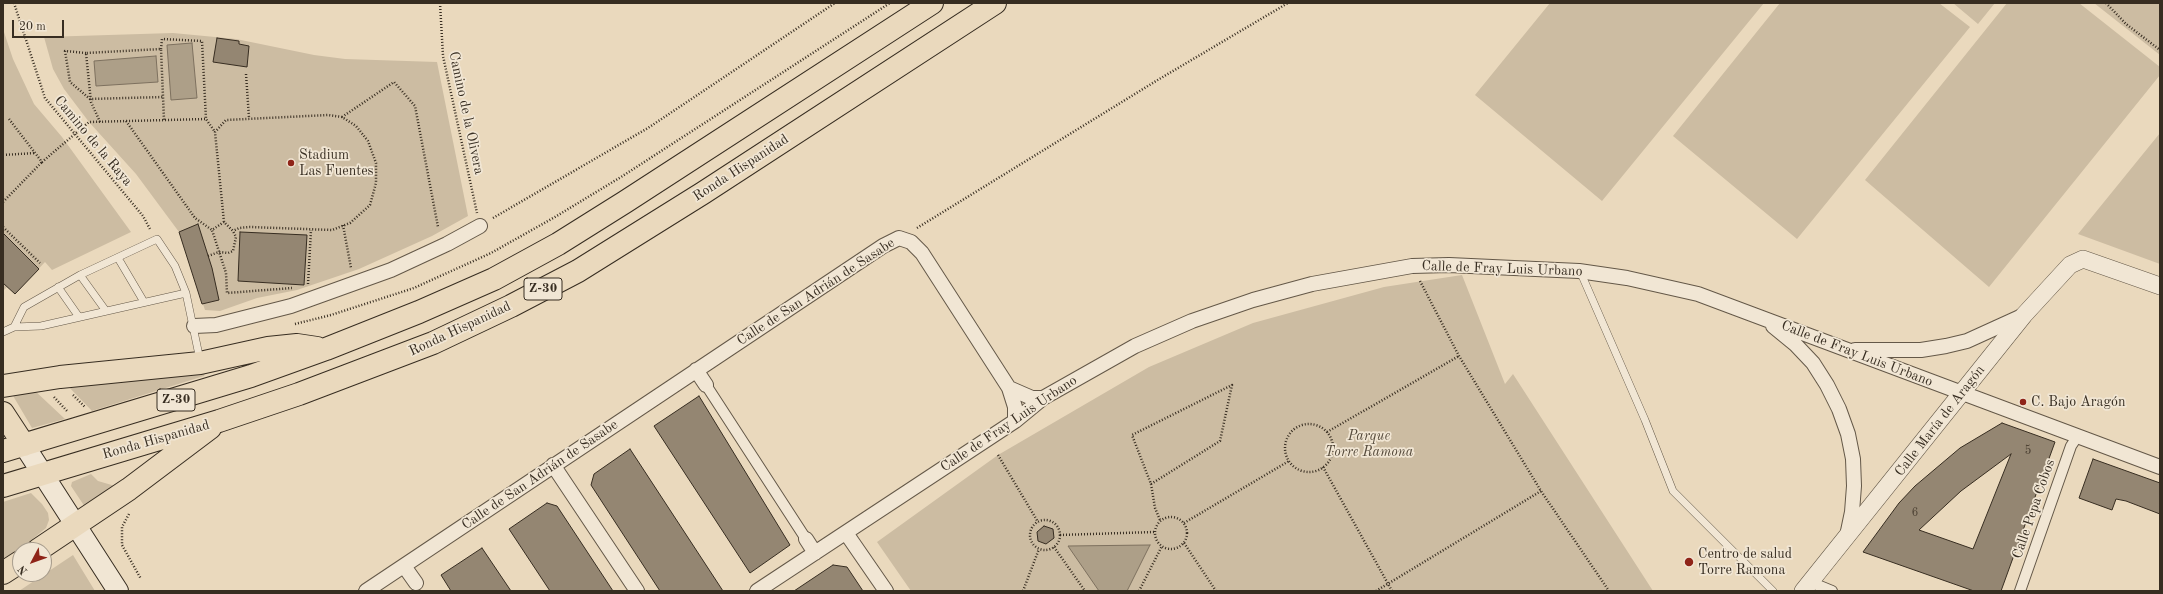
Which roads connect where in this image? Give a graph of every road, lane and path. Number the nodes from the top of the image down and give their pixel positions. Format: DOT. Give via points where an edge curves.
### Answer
graph roads {
  1 [pos="14,3"];
  2 [pos="440,3"];
  3 [pos="835,3"];
  4 [pos="932,3"];
  5 [pos="995,3"];
  6 [pos="1288,3"];
  7 [pos="2106,3"];
  8 [pos="161,49"];
  9 [pos="2160,50"];
  10 [pos="86,53"];
  11 [pos="246,74"];
  12 [pos="163,97"];
  13 [pos="90,99"];
  14 [pos="342,117"];
  15 [pos="249,118"];
  16 [pos="9,119"];
  17 [pos="206,119"];
  18 [pos="164,120"];
  19 [pos="126,121"];
  20 [pos="100,122"];
  21 [pos="215,132"];
  22 [pos="75,134"];
  23 [pos="35,153"];
  24 [pos="3,155"];
  25 [pos="42,162"];
  26 [pos="3,202"];
  27 [pos="224,222"];
  28 [pos="342,226"];
  29 [pos="480,226"];
  30 [pos="3,227"];
  31 [pos="438,227"];
  32 [pos="212,230"];
  33 [pos="311,230"];
  34 [pos="233,231"];
  35 [pos="899,238"];
  36 [pos="157,239"];
  37 [pos="219,252"];
  38 [pos="208,256"];
  39 [pos="118,258"];
  40 [pos="40,263"];
  41 [pos="351,270"];
  42 [pos="1580,271"];
  43 [pos="80,275"];
  44 [pos="1417,277"];
  45 [pos="302,286"];
  46 [pos="2160,286"];
  47 [pos="58,287"];
  48 [pos="296,287"];
  49 [pos="186,293"];
  50 [pos="144,302"];
  51 [pos="106,311"];
  52 [pos="1754,314"];
  53 [pos="2024,315"];
  54 [pos="79,317"];
  55 [pos="194,326"];
  56 [pos="14,327"];
  57 [pos="3,332"];
  58 [pos="326,349"];
  59 [pos="1844,350"];
  60 [pos="1459,356"];
  61 [pos="200,363"];
  62 [pos="696,370"];
  63 [pos="706,384"];
  64 [pos="3,386"];
  65 [pos="1009,388"];
  66 [pos="1960,394"];
  67 [pos="1043,398"];
  68 [pos="3,413"];
  69 [pos="219,421"];
  70 [pos="1015,421"];
  71 [pos="1327,432"];
  72 [pos="2077,437"];
  73 [pos="24,445"];
  74 [pos="3,451"];
  75 [pos="998,455"];
  76 [pos="1289,461"];
  77 [pos="553,465"];
  78 [pos="1323,467"];
  79 [pos="2160,467"];
  80 [pos="43,474"];
  81 [pos="1151,484"];
  82 [pos="3,486"];
  83 [pos="1541,491"];
  84 [pos="1160,520"];
  85 [pos="1038,522"];
  86 [pos="1184,523"];
  87 [pos="75,525"];
  88 [pos="1154,532"];
  89 [pos="846,533"];
  90 [pos="1060,535"];
  91 [pos="1846,538"];
  92 [pos="806,539"];
  93 [pos="50,542"];
  94 [pos="1184,543"];
  95 [pos="1162,546"];
  96 [pos="1054,547"];
  97 [pos="1040,549"];
  98 [pos="815,553"];
  99 [pos="404,566"];
  100 [pos="12,567"];
  101 [pos="3,573"];
  102 [pos="1387,584"];
  103 [pos="419,587"];
  104 [pos="1806,587"];
  105 [pos="118,591"];
  106 [pos="366,591"];
  107 [pos="637,591"];
  108 [pos="757,591"];
  109 [pos="886,591"];
  110 [pos="1023,591"];
  111 [pos="1085,591"];
  112 [pos="1139,591"];
  113 [pos="1216,591"];
  114 [pos="1376,591"];
  115 [pos="1392,591"];
  116 [pos="1609,591"];
  117 [pos="1773,591"];
  118 [pos="1832,591"];
  119 [pos="2020,591"];
  1 -- 22 [label="path, Camino de la Raya" via="45,98"];
  2 -- 29 [label="path, Camino de la Olivera" via="443,56"];
  3 -- 29 [label="path" via="648,128"];
  4 -- 58 [label="highway, Z-30" via="558,244 494,279"];
  5 -- 69 [label="highway, Ronda Hispanidad / Z-30" via="578,271 433,343 306,392"];
  6 -- 35 [label="path"];
  7 -- 9 [label="path" via="2126,24"];
  8 -- 10 [label="path"];
  8 -- 12 [label="path"];
  8 -- 17 [label="path" via="162,39 202,41"];
  10 -- 13 [label="path"];
  10 -- 13 [label="path" via="65,51 70,82"];
  11 -- 15 [label="path"];
  12 -- 13 [label="path"];
  12 -- 18 [label="path"];
  13 -- 20 [label="path"];
  14 -- 15 [label="path" via="328,115"];
  14 -- 28 [label="path" via="356,126 368,141 376,163 376,184 370,205"];
  14 -- 31 [label="path" via="394,82 415,106"];
  15 -- 21 [label="path" via="226,120"];
  16 -- 23 [label="path"];
  17 -- 18 [label="path"];
  17 -- 21 [label="path"];
  18 -- 19 [label="path"];
  19 -- 20 [label="path"];
  19 -- 32 [label="path" via="195,218"];
  20 -- 22 [label="path" via="89,122"];
  21 -- 27 [label="path"];
  22 -- 25 [label="path"];
  22 -- 36 [label="path, Camino de la Raya" via="143,216"];
  23 -- 24 [label="path"];
  23 -- 25 [label="path"];
  25 -- 26 [label="path"];
  27 -- 32 [label="path"];
  27 -- 34 [label="path"];
  28 -- 33 [label="path" via="332,230"];
  28 -- 41 [label="path"];
  29 -- 55 [label="street" via="391,270 298,304 216,325"];
  30 -- 40 [label="path"];
  32 -- 37 [label="path" via="212,238"];
  33 -- 34 [label="path" via="250,227"];
  33 -- 45 [label="path" via="308,284"];
  34 -- 37 [label="path" via="236,237 233,251"];
  35 -- 62 [label="street, Calle de San Adrián de Sasabe" via="883,246"];
  35 -- 65 [label="street, Calle de San Adrián de Sasabe" via="911,242 922,253"];
  36 -- 39 [label="lane"];
  36 -- 49 [label="lane" via="176,266"];
  37 -- 38 [label="path"];
  37 -- 48 [label="path" via="226,273 227,293"];
  39 -- 43 [label="lane"];
  39 -- 50 [label="lane"];
  42 -- 52 [label="street, Calle de Fray Luis Urbano" via="1678,289"];
  42 -- 67 [label="street, Calle de Fray Luis Urbano" via="1420,266 1312,284 1253,300 1192,321 1135,346"];
  42 -- 117 [label="lane" via="1673,491"];
  43 -- 47 [label="lane"];
  43 -- 51 [label="lane"];
  44 -- 60 [label="path"];
  46 -- 53 [label="street, Calle María de Aragón" via="2083,259 2070,265"];
  47 -- 54 [label="lane"];
  47 -- 56 [label="lane" via="24,307"];
  49 -- 50 [label="lane"];
  49 -- 55 [label="lane"];
  50 -- 51 [label="lane"];
  51 -- 54 [label="lane"];
  52 -- 59 [label="street, Calle de Fray Luis Urbano"];
  52 -- 91 [label="street, Calle de Fray Luis Urbano" via="1776,328 1804,354 1827,385 1839,409 1853,459 1852,512"];
  53 -- 59 [label="street" via="1967,341 1946,346 1921,350"];
  53 -- 66 [label="street, Calle María de Aragón"];
  54 -- 56 [label="lane" via="41,326"];
  55 -- 61 [label="lane"];
  56 -- 57 [label="lane"];
  58 -- 61 [label="highway" via="297,345"];
  58 -- 73 [label="highway, Z-30" via="176,400"];
  59 -- 66 [label="street, Calle de Fray Luis Urbano"];
  60 -- 71 [label="path"];
  60 -- 83 [label="path"];
  61 -- 64 [label="highway" via="60,377"];
  62 -- 63 [label="street"];
  62 -- 77 [label="street, Calle de San Adrián de Sasabe"];
  63 -- 92 [label="street"];
  65 -- 67 [label="street" via="1032,398"];
  65 -- 70 [label="street, Calle de San Adrián de Sasabe" via="1015,407"];
  66 -- 72 [label="street, Calle de Fray Luis Urbano"];
  66 -- 91 [label="street, Calle María de Aragón"];
  67 -- 70 [label="street, Calle de Fray Luis Urbano"];
  68 -- 73 [label="highway"];
  69 -- 80 [label="highway, Ronda Hispanidad / Z-30"];
  69 -- 87 [label="highway" via="177,454"];
  70 -- 89 [label="street, Calle de Fray Luis Urbano"];
  71 -- 76 [label="path" via="1317,425 1309,424 1294,429 1285,442"];
  71 -- 78 [label="path" via="1333,442 1333,450 1331,458"];
  72 -- 79 [label="street, Calle de Fray Luis Urbano"];
  72 -- 119 [label="street, Calle Pepa Cobos" via="2071,446"];
  73 -- 74 [label="highway, Z-30"];
  73 -- 80 [label="main road"];
  75 -- 85 [label="path"];
  76 -- 78 [label="path" via="1305,472 1313,472"];
  76 -- 86 [label="path"];
  77 -- 99 [label="street, Calle de San Adrián de Sasabe"];
  77 -- 107 [label="street"];
  78 -- 102 [label="path"];
  80 -- 82 [label="highway, Ronda Hispanidad / Z-30"];
  80 -- 87 [label="main road"];
  81 -- 81 [label="path" via="1220,441 1232,384 1132,435"];
  81 -- 84 [label="path"];
  83 -- 102 [label="path"];
  83 -- 116 [label="path"];
  84 -- 86 [label="path" via="1165,517 1176,517"];
  84 -- 88 [label="path"];
  85 -- 90 [label="path" via="1050,521 1057,527"];
  85 -- 97 [label="path" via="1031,529 1030,538"];
  86 -- 94 [label="path" via="1187,533"];
  87 -- 93 [label="highway"];
  87 -- 105 [label="main road"];
  88 -- 90 [label="path"];
  88 -- 95 [label="path" via="1156,540"];
  89 -- 98 [label="street, Calle de Fray Luis Urbano"];
  89 -- 109 [label="street"];
  90 -- 96 [label="path"];
  91 -- 104 [label="street, Calle María de Aragón"];
  92 -- 98 [label="street"];
  94 -- 95 [label="path" via="1174,549"];
  94 -- 113 [label="path"];
  95 -- 112 [label="path"];
  96 -- 97 [label="path"];
  96 -- 111 [label="path"];
  97 -- 110 [label="path"];
  98 -- 108 [label="street, Calle de Fray Luis Urbano"];
  99 -- 103 [label="street"];
  99 -- 106 [label="street, Calle de San Adrián de Sasabe"];
  100 -- 101 [label="highway"];
  102 -- 114 [label="path"];
  102 -- 115 [label="path"];
  104 -- 118 [label="street"];
}
